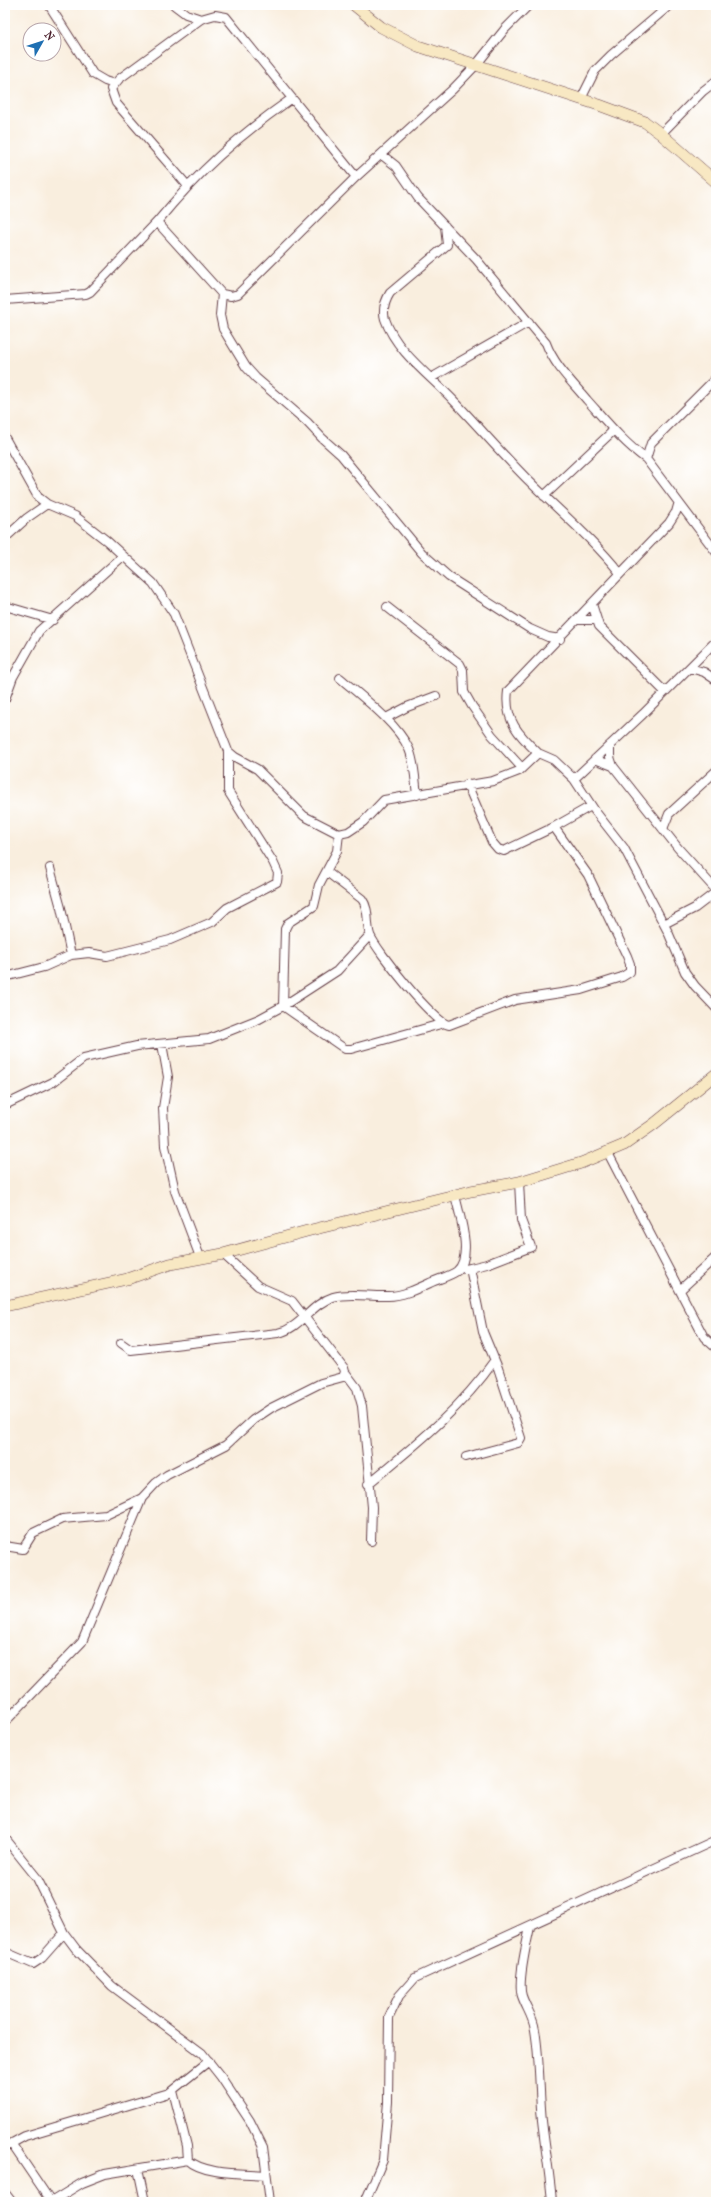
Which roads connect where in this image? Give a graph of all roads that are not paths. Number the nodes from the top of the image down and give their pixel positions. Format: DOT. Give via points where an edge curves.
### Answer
graph roads {
  1 [pos="49,5"];
  2 [pos="174,5"];
  3 [pos="354,5"];
  4 [pos="530,5"];
  5 [pos="670,5"];
  6 [pos="201,19"];
  7 [pos="476,65"];
  8 [pos="716,81"];
  9 [pos="114,84"];
  10 [pos="290,99"];
  11 [pos="581,99"];
  12 [pos="661,134"];
  13 [pos="382,155"];
  14 [pos="356,178"];
  15 [pos="716,182"];
  16 [pos="187,185"];
  17 [pos="157,222"];
  18 [pos="445,226"];
  19 [pos="222,294"];
  20 [pos="5,300"];
  21 [pos="529,322"];
  22 [pos="431,378"];
  23 [pos="716,378"];
  24 [pos="614,430"];
  25 [pos="5,438"];
  26 [pos="646,459"];
  27 [pos="544,496"];
  28 [pos="47,504"];
  29 [pos="678,505"];
  30 [pos="5,538"];
  31 [pos="714,546"];
  32 [pos="123,556"];
  33 [pos="620,573"];
  34 [pos="592,604"];
  35 [pos="5,606"];
  36 [pos="387,607"];
  37 [pos="53,620"];
  38 [pos="578,620"];
  39 [pos="596,620"];
  40 [pos="560,639"];
  41 [pos="716,641"];
  42 [pos="690,668"];
  43 [pos="340,678"];
  44 [pos="716,680"];
  45 [pos="665,692"];
  46 [pos="436,696"];
  47 [pos="5,699"];
  48 [pos="386,718"];
  49 [pos="610,745"];
  50 [pos="228,751"];
  51 [pos="538,753"];
  52 [pos="595,759"];
  53 [pos="613,766"];
  54 [pos="522,768"];
  55 [pos="716,771"];
  56 [pos="574,779"];
  57 [pos="467,784"];
  58 [pos="417,795"];
  59 [pos="591,806"];
  60 [pos="554,827"];
  61 [pos="663,829"];
  62 [pos="339,834"];
  63 [pos="50,868"];
  64 [pos="326,872"];
  65 [pos="716,891"];
  66 [pos="664,924"];
  67 [pos="370,934"];
  68 [pos="71,954"];
  69 [pos="5,977"];
  70 [pos="284,1006"];
  71 [pos="716,1008"];
  72 [pos="441,1024"];
  73 [pos="162,1044"];
  74 [pos="716,1074"];
  75 [pos="5,1105"];
  76 [pos="608,1153"];
  77 [pos="519,1182"];
  78 [pos="455,1195"];
  79 [pos="223,1254"];
  80 [pos="200,1257"];
  81 [pos="716,1257"];
  82 [pos="470,1268"];
  83 [pos="457,1271"];
  84 [pos="680,1290"];
  85 [pos="5,1306"];
  86 [pos="305,1318"];
  87 [pos="121,1343"];
  88 [pos="716,1348"];
  89 [pos="494,1361"];
  90 [pos="345,1372"];
  91 [pos="466,1456"];
  92 [pos="368,1484"];
  93 [pos="142,1498"];
  94 [pos="371,1541"];
  95 [pos="5,1546"];
  96 [pos="5,1722"];
  97 [pos="5,1838"];
  98 [pos="716,1840"];
  99 [pos="530,1927"];
  100 [pos="64,1933"];
  101 [pos="5,1952"];
  102 [pos="209,2061"];
  103 [pos="173,2091"];
  104 [pos="8,2145"];
  105 [pos="188,2160"];
  106 [pos="138,2170"];
  107 [pos="265,2175"];
  108 [pos="5,2193"];
  109 [pos="12,2202"];
  110 [pos="51,2202"];
  111 [pos="146,2202"];
  112 [pos="270,2202"];
  113 [pos="365,2202"];
  114 [pos="552,2202"];
  1 -- 9 [label="street" via="93,74"];
  2 -- 6 [label="street" via="186,14"];
  3 -- 7 [label="main road" via="381,27 407,41"];
  4 -- 7 [label="street" via="505,29"];
  5 -- 11 [label="street" via="595,71"];
  6 -- 9 [label="street"];
  6 -- 10 [label="street" via="215,15 226,17"];
  7 -- 11 [label="main road"];
  7 -- 13 [label="street"];
  8 -- 12 [label="street"];
  9 -- 16 [label="street" via="111,89 116,103"];
  10 -- 14 [label="street"];
  10 -- 16 [label="street" via="247,131"];
  11 -- 12 [label="main road" via="632,116"];
  12 -- 15 [label="main road"];
  13 -- 14 [label="street"];
  13 -- 18 [label="street" via="396,166 418,198"];
  14 -- 19 [label="street" via="238,294"];
  16 -- 17 [label="street"];
  17 -- 19 [label="street"];
  17 -- 20 [label="street" via="90,292"];
  18 -- 21 [label="street"];
  18 -- 22 [label="street" via="447,245 390,293 385,305 385,319 397,341"];
  19 -- 40 [label="street" via="220,315 223,329 246,367 341,455 422,553 449,576 530,629"];
  21 -- 22 [label="street"];
  21 -- 24 [label="street" via="546,343 562,371"];
  22 -- 27 [label="street"];
  23 -- 26 [label="street" via="651,443"];
  24 -- 26 [label="street" via="627,445"];
  24 -- 27 [label="street"];
  25 -- 28 [label="street" via="34,491"];
  26 -- 29 [label="street"];
  27 -- 33 [label="street" via="605,554"];
  28 -- 30 [label="street"];
  28 -- 32 [label="street" via="75,516"];
  29 -- 31 [label="street"];
  29 -- 33 [label="street" via="669,524"];
  32 -- 37 [label="street"];
  32 -- 50 [label="street" via="153,583 174,614"];
  33 -- 34 [label="street"];
  34 -- 38 [label="street"];
  34 -- 39 [label="street"];
  35 -- 37 [label="street"];
  36 -- 54 [label="street" via="460,664 463,670 464,692 472,706 492,735"];
  37 -- 47 [label="street" via="34,638 13,677"];
  38 -- 39 [label="street"];
  38 -- 40 [label="street"];
  39 -- 45 [label="street"];
  40 -- 51 [label="street" via="508,691 507,700 512,726"];
  41 -- 42 [label="street"];
  42 -- 44 [label="street" via="704,672"];
  42 -- 45 [label="street"];
  43 -- 48 [label="street"];
  45 -- 49 [label="street"];
  46 -- 48 [label="street"];
  48 -- 58 [label="street" via="408,747"];
  49 -- 52 [label="street"];
  49 -- 53 [label="street"];
  50 -- 62 [label="street" via="261,772 304,816"];
  50 -- 68 [label="street" via="228,791 273,862 278,873 277,882 227,908 212,922 170,940 107,956"];
  51 -- 54 [label="street"];
  51 -- 56 [label="street" via="554,760"];
  52 -- 53 [label="street"];
  52 -- 56 [label="street"];
  53 -- 61 [label="street"];
  54 -- 57 [label="street" via="492,781"];
  55 -- 61 [label="street" via="669,814"];
  56 -- 59 [label="street"];
  57 -- 58 [label="street"];
  57 -- 60 [label="street" via="489,836 498,849 504,851"];
  58 -- 62 [label="street" via="403,795 384,800 362,822 348,832"];
  59 -- 60 [label="street"];
  59 -- 66 [label="street" via="624,848"];
  60 -- 72 [label="street" via="597,890 628,956 630,972 581,990 516,1000 449,1025"];
  61 -- 65 [label="street"];
  62 -- 64 [label="street" via="337,851"];
  63 -- 68 [label="street"];
  64 -- 67 [label="street" via="364,902"];
  64 -- 70 [label="street" via="314,906 288,923 285,929"];
  65 -- 66 [label="street" via="695,908"];
  66 -- 71 [label="street" via="685,972"];
  67 -- 70 [label="street" via="341,968"];
  67 -- 72 [label="street" via="412,993"];
  68 -- 69 [label="street" via="44,967"];
  70 -- 72 [label="street" via="341,1047 348,1049"];
  70 -- 73 [label="street" via="209,1039"];
  73 -- 75 [label="street" via="137,1046 84,1058 58,1079"];
  73 -- 80 [label="street" via="168,1077 163,1108 164,1146 175,1191"];
  74 -- 76 [label="main road" via="654,1124"];
  76 -- 77 [label="main road"];
  76 -- 84 [label="street"];
  77 -- 78 [label="main road"];
  77 -- 82 [label="street" via="521,1220 531,1247"];
  78 -- 79 [label="main road"];
  78 -- 83 [label="street" via="465,1244 464,1260"];
  79 -- 80 [label="main road"];
  79 -- 86 [label="street" via="258,1286 292,1301"];
  80 -- 85 [label="main road" via="126,1278"];
  81 -- 84 [label="street"];
  82 -- 83 [label="street"];
  82 -- 89 [label="street" via="483,1332"];
  83 -- 86 [label="street" via="394,1296 332,1297 318,1303"];
  84 -- 88 [label="street" via="704,1337"];
  86 -- 87 [label="street" via="278,1333 131,1350"];
  86 -- 90 [label="street" via="329,1347"];
  89 -- 91 [label="street" via="520,1438 518,1443"];
  89 -- 92 [label="street" via="438,1426"];
  90 -- 92 [label="street" via="356,1388 362,1406"];
  90 -- 93 [label="street" via="340,1379 321,1383 271,1408 253,1420 226,1445 167,1475"];
  92 -- 94 [label="street" via="372,1507"];
  93 -- 95 [label="street" via="106,1515 62,1520 33,1533 24,1549"];
  93 -- 96 [label="street" via="82,1642"];
  97 -- 100 [label="street" via="37,1878"];
  98 -- 99 [label="street"];
  99 -- 113 [label="street" via="415,1978 400,1996 389,2017 388,2102 383,2160"];
  99 -- 114 [label="street" via="523,1959 522,1994 531,2012 535,2031"];
  100 -- 101 [label="street" via="42,1958 33,1964"];
  100 -- 102 [label="street" via="112,1986 202,2053"];
  102 -- 103 [label="street"];
  102 -- 107 [label="street" via="250,2120 263,2147"];
  103 -- 104 [label="street" via="25,2136"];
  103 -- 105 [label="street"];
  104 -- 110 [label="street"];
  105 -- 106 [label="street"];
  105 -- 107 [label="street" via="197,2166 220,2172"];
  106 -- 110 [label="street" via="96,2177"];
  106 -- 111 [label="street"];
  107 -- 112 [label="street"];
  108 -- 109 [label="street"];
}
